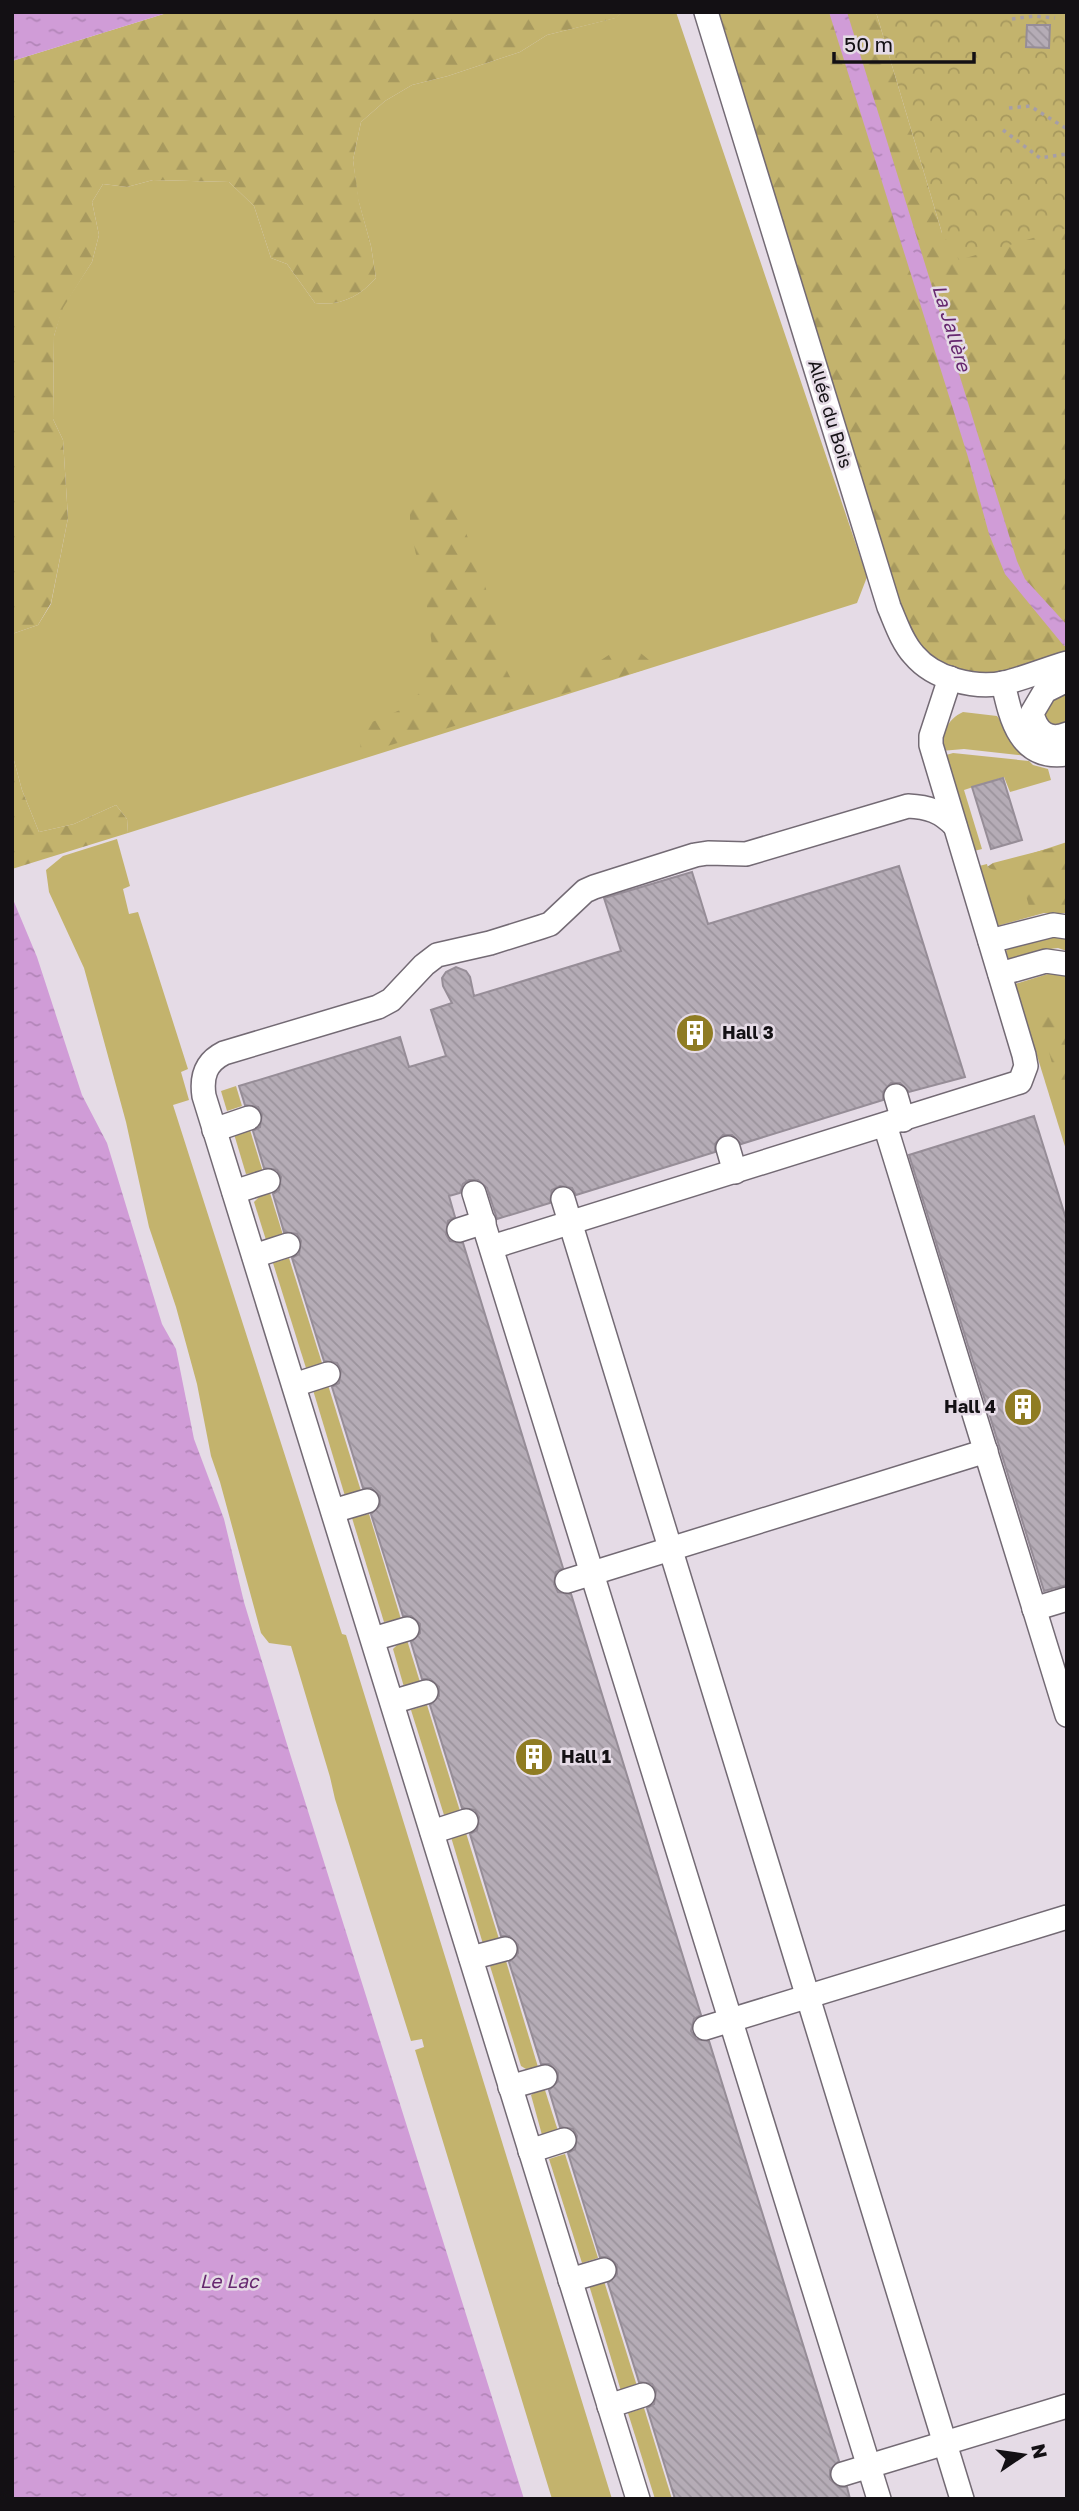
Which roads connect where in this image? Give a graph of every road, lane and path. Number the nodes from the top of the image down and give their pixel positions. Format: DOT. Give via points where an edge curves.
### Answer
graph roads {
  1 [pos="706,12"];
  2 [pos="1055,18"];
  3 [pos="1012,19"];
  4 [pos="1009,108"];
  5 [pos="1067,129"];
  6 [pos="1003,130"];
  7 [pos="1067,154"];
  8 [pos="1067,663"];
  9 [pos="950,678"];
  10 [pos="1067,680"];
  11 [pos="1003,683"];
  12 [pos="1067,734"];
  13 [pos="1067,754"];
  14 [pos="955,826"];
  15 [pos="1067,927"];
  16 [pos="990,941"];
  17 [pos="1067,964"];
  18 [pos="1000,974"];
  19 [pos="896,1096"];
  20 [pos="249,1118"];
  21 [pos="894,1122"];
  22 [pos="214,1130"];
  23 [pos="728,1148"];
  24 [pos="736,1172"];
  25 [pos="268,1181"];
  26 [pos="234,1192"];
  27 [pos="474,1193"];
  28 [pos="563,1199"];
  29 [pos="484,1222"];
  30 [pos="570,1223"];
  31 [pos="459,1230"];
  32 [pos="288,1245"];
  33 [pos="492,1247"];
  34 [pos="254,1256"];
  35 [pos="328,1374"];
  36 [pos="294,1385"];
  37 [pos="986,1451"];
  38 [pos="367,1501"];
  39 [pos="333,1511"];
  40 [pos="672,1548"];
  41 [pos="593,1573"];
  42 [pos="567,1581"];
  43 [pos="1067,1599"];
  44 [pos="1034,1609"];
  45 [pos="407,1629"];
  46 [pos="373,1639"];
  47 [pos="426,1692"];
  48 [pos="392,1702"];
  49 [pos="1067,1714"];
  50 [pos="466,1821"];
  51 [pos="432,1832"];
  52 [pos="1067,1917"];
  53 [pos="505,1949"];
  54 [pos="471,1958"];
  55 [pos="809,1996"];
  56 [pos="731,2020"];
  57 [pos="705,2028"];
  58 [pos="545,2077"];
  59 [pos="510,2087"];
  60 [pos="564,2140"];
  61 [pos="530,2151"];
  62 [pos="604,2270"];
  63 [pos="570,2280"];
  64 [pos="643,2395"];
  65 [pos="609,2406"];
  66 [pos="1067,2406"];
  67 [pos="945,2443"];
  68 [pos="869,2466"];
  69 [pos="843,2474"];
  70 [pos="638,2499"];
  71 [pos="879,2499"];
  72 [pos="962,2499"];
  1 -- 9 [label="street, Allée du Bois" via="889,607 914,656"];
  2 -- 3 [label="path"];
  4 -- 5 [label="path" via="1030,106"];
  6 -- 7 [label="path" via="1040,158"];
  8 -- 11 [label="street, Allée du Bois"];
  9 -- 11 [label="street, Allée du Bois"];
  9 -- 14 [label="street" via="931,745"];
  10 -- 12 [label="street" via="1045,691 1032,713 1043,734 1052,738"];
  11 -- 13 [label="street" via="1010,713 1027,744 1040,753"];
  14 -- 16 [label="street"];
  14 -- 22 [label="street" via="935,811 908,806 746,854 695,855 594,887 541,928 437,955 378,1007 216,1057 202,1085"];
  15 -- 16 [label="street" via="1053,925"];
  16 -- 18 [label="street"];
  17 -- 18 [label="street" via="1046,961"];
  18 -- 21 [label="street" via="1024,1055 1026,1066 1020,1082"];
  19 -- 21 [label="street"];
  20 -- 22 [label="street"];
  21 -- 24 [label="street"];
  21 -- 37 [label="street"];
  22 -- 26 [label="street"];
  23 -- 24 [label="street"];
  24 -- 30 [label="street"];
  25 -- 26 [label="street"];
  26 -- 34 [label="street"];
  27 -- 29 [label="street"];
  28 -- 30 [label="street"];
  29 -- 31 [label="street"];
  29 -- 33 [label="street"];
  30 -- 33 [label="street"];
  30 -- 40 [label="street"];
  32 -- 34 [label="street"];
  33 -- 41 [label="street"];
  34 -- 36 [label="street"];
  35 -- 36 [label="street"];
  36 -- 39 [label="street"];
  37 -- 40 [label="street"];
  37 -- 44 [label="street"];
  38 -- 39 [label="street"];
  39 -- 46 [label="street"];
  40 -- 41 [label="street"];
  40 -- 55 [label="street"];
  41 -- 42 [label="street"];
  41 -- 56 [label="street"];
  43 -- 44 [label="street"];
  44 -- 49 [label="street"];
  45 -- 46 [label="street"];
  46 -- 48 [label="street"];
  47 -- 48 [label="street"];
  48 -- 51 [label="street"];
  50 -- 51 [label="street"];
  51 -- 54 [label="street"];
  52 -- 55 [label="street"];
  53 -- 54 [label="street"];
  54 -- 59 [label="street"];
  55 -- 56 [label="street"];
  55 -- 67 [label="street"];
  56 -- 57 [label="street"];
  56 -- 68 [label="street"];
  58 -- 59 [label="street"];
  59 -- 61 [label="street"];
  60 -- 61 [label="street"];
  61 -- 63 [label="street"];
  62 -- 63 [label="street"];
  63 -- 65 [label="street"];
  64 -- 65 [label="street"];
  65 -- 70 [label="street"];
  66 -- 67 [label="street"];
  67 -- 68 [label="street"];
  67 -- 72 [label="street"];
  68 -- 69 [label="street"];
  68 -- 71 [label="street"];
}
